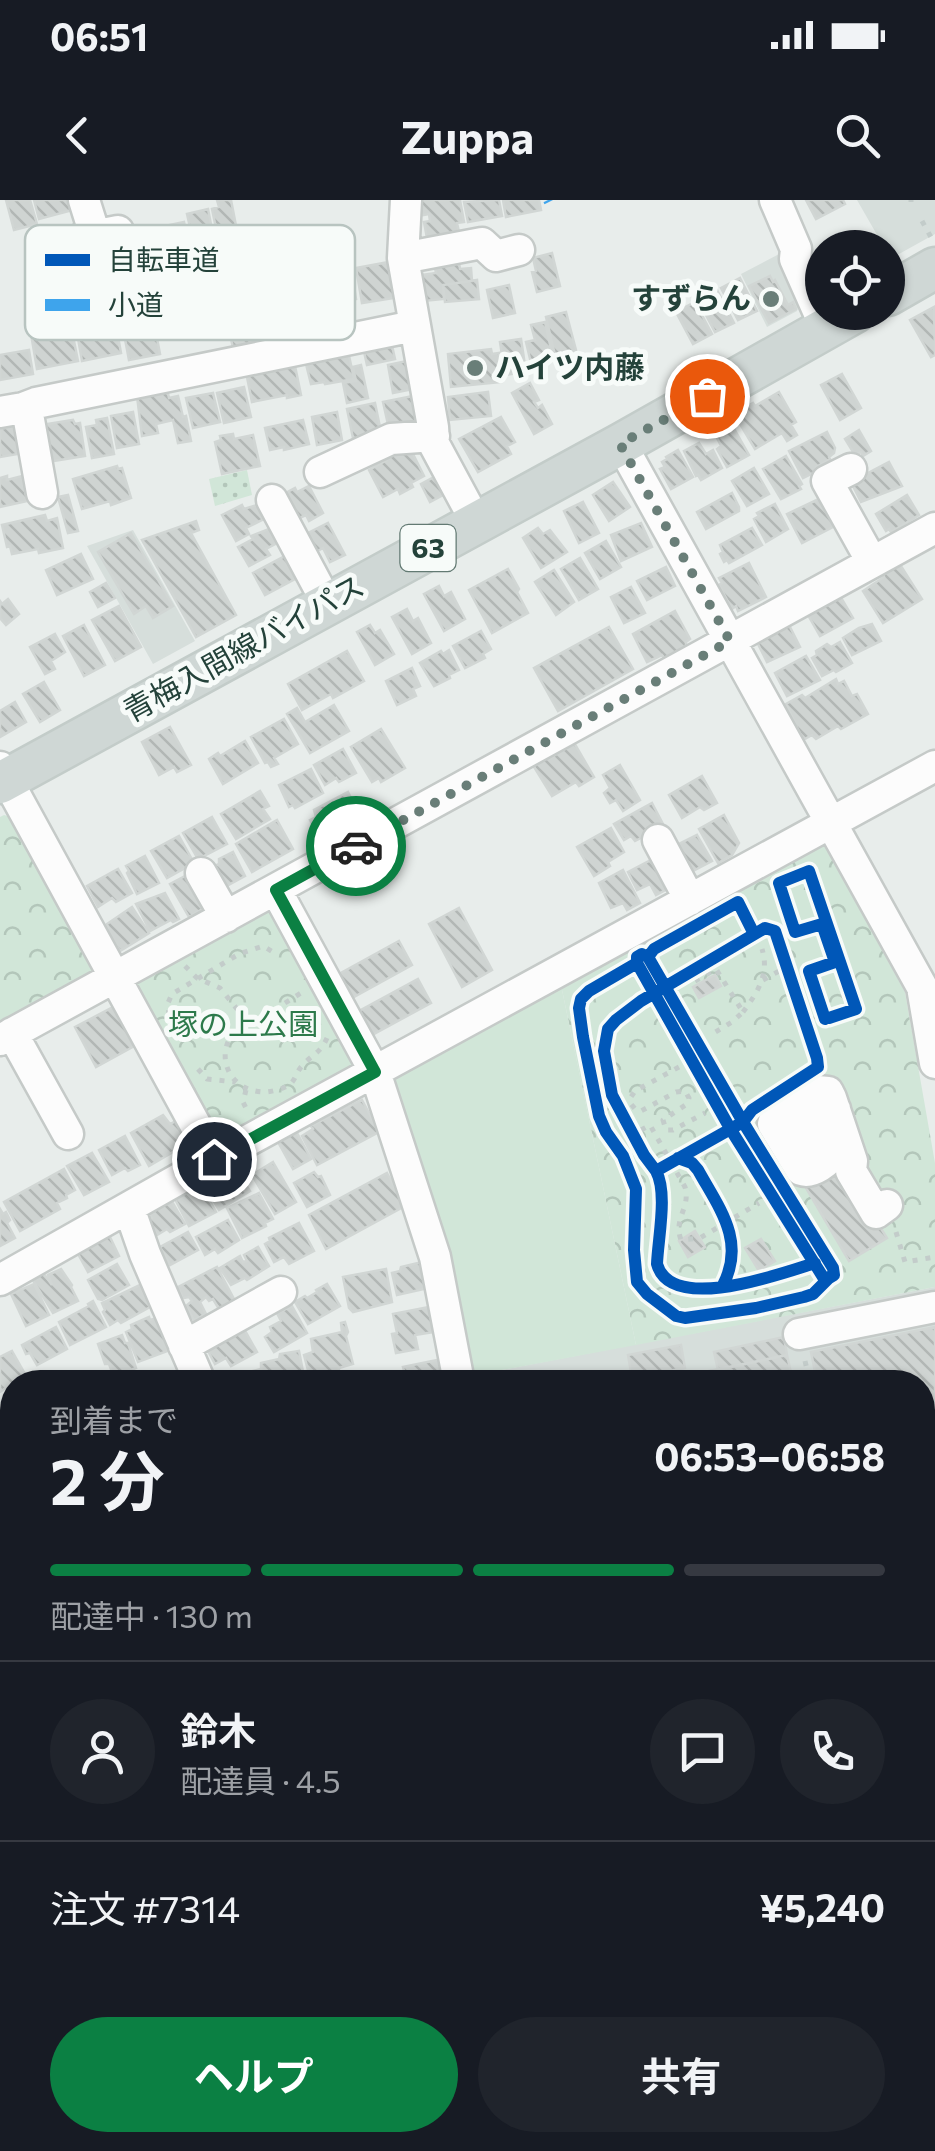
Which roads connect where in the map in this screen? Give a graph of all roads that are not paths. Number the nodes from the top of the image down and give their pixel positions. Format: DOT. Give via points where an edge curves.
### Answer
graph roads {
  1 [pos="84,200"];
  2 [pos="406,200"];
  3 [pos="774,200"];
  4 [pos="94,225"];
  5 [pos="519,250"];
  6 [pos="934,254"];
  7 [pos="403,258"];
  8 [pos="805,272"];
  9 [pos="905,280"];
  10 [pos="414,326"];
  11 [pos="825,330"];
  12 [pos="355,338"];
  13 [pos="344,340"];
  14 [pos="12,410"];
  15 [pos="434,436"];
  16 [pos="620,444"];
  17 [pos="850,469"];
  18 [pos="320,472"];
  19 [pos="42,493"];
  20 [pos="272,500"];
  21 [pos="476,522"];
  22 [pos="935,528"];
  23 [pos="872,562"];
  24 [pos="327,603"];
  25 [pos="730,641"];
  26 [pos="935,766"];
  27 [pos="2,777"];
  28 [pos="831,822"];
  29 [pos="658,840"];
  30 [pos="200,873"];
  31 [pos="276,890"];
  32 [pos="690,900"];
  33 [pos="226,917"];
  34 [pos="114,978"];
  35 [pos="928,984"];
  36 [pos="6,1037"];
  37 [pos="935,1063"];
  38 [pos="375,1072"];
  39 [pos="835,1109"];
  40 [pos="68,1134"];
  41 [pos="214,1159"];
  42 [pos="887,1205"];
  43 [pos="129,1208"];
  44 [pos="0,1280"];
  45 [pos="281,1292"];
  46 [pos="935,1307"];
  47 [pos="800,1334"];
  48 [pos="184,1346"];
  49 [pos="195,1370"];
  50 [pos="458,1370"];
  1 -- 4 [label="street"];
  2 -- 7 [label="street"];
  3 -- 8 [label="street"];
  5 -- 7 [label="street" via="496,256 482,243"];
  6 -- 9 [label="main road"];
  7 -- 10 [label="street"];
  10 -- 12 [label="street"];
  10 -- 15 [label="street"];
  11 -- 16 [label="main road, 青梅入間線バイパス / 63"];
  13 -- 14 [label="street"];
  14 -- 19 [label="street" via="29,420"];
  15 -- 18 [label="street" via="390,439"];
  15 -- 21 [label="street"];
  16 -- 21 [label="main road, 青梅入間線バイパス / 63"];
  16 -- 25 [label="street"];
  17 -- 23 [label="street" via="827,482"];
  20 -- 24 [label="street"];
  21 -- 24 [label="main road, 青梅入間線バイパス / 63"];
  22 -- 23 [label="street"];
  23 -- 25 [label="street"];
  24 -- 27 [label="main road, 青梅入間線バイパス / 63"];
  25 -- 28 [label="street"];
  25 -- 31 [label="street"];
  26 -- 28 [label="street"];
  27 -- 34 [label="street"];
  28 -- 32 [label="street"];
  28 -- 35 [label="street"];
  29 -- 32 [label="street"];
  30 -- 33 [label="street"];
  31 -- 33 [label="street"];
  31 -- 38 [label="street"];
  32 -- 38 [label="street" via="633,945"];
  33 -- 34 [label="street"];
  34 -- 36 [label="street"];
  34 -- 41 [label="street"];
  35 -- 37 [label="street"];
  36 -- 40 [label="street"];
  38 -- 41 [label="street"];
  38 -- 50 [label="street" via="434,1257"];
  39 -- 42 [label="street" via="866,1200 876,1213"];
  41 -- 43 [label="street"];
  43 -- 44 [label="street"];
  43 -- 48 [label="street"];
  45 -- 48 [label="street"];
  46 -- 47 [label="street"];
  48 -- 49 [label="street"];
}
